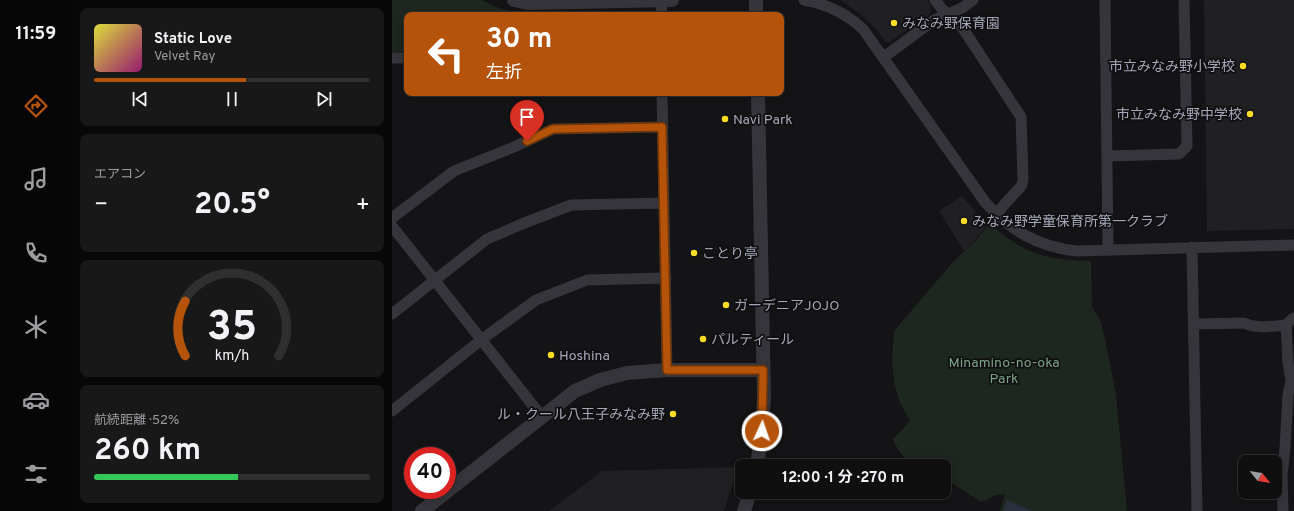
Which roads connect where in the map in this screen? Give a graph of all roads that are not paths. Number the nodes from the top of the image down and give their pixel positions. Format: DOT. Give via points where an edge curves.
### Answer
graph roads {
  1 [pos="514,0"];
  2 [pos="661,0"];
  3 [pos="672,0"];
  4 [pos="756,0"];
  5 [pos="804,0"];
  6 [pos="935,0"];
  7 [pos="973,0"];
  8 [pos="1105,0"];
  9 [pos="1184,0"];
  10 [pos="662,12"];
  11 [pos="756,12"];
  12 [pos="948,13"];
  13 [pos="884,57"];
  14 [pos="392,58"];
  15 [pos="404,58"];
  16 [pos="662,96"];
  17 [pos="758,96"];
  18 [pos="662,127"];
  19 [pos="1107,156"];
  20 [pos="664,203"];
  21 [pos="996,214"];
  22 [pos="392,218"];
  23 [pos="392,226"];
  24 [pos="1294,245"];
  25 [pos="1192,247"];
  26 [pos="1108,249"];
  27 [pos="666,278"];
  28 [pos="435,280"];
  29 [pos="392,314"];
  30 [pos="1290,322"];
  31 [pos="1194,324"];
  32 [pos="481,340"];
  33 [pos="667,370"];
  34 [pos="763,370"];
  35 [pos="392,411"];
  36 [pos="542,417"];
  37 [pos="1290,448"];
  38 [pos="758,459"];
  39 [pos="748,499"];
  40 [pos="422,511"];
  41 [pos="744,511"];
  42 [pos="1197,511"];
  43 [pos="1283,511"];
  1 -- 2 [label="street" via="528,3"];
  2 -- 3 [label="street"];
  2 -- 10 [label="street"];
  4 -- 11 [label="street"];
  5 -- 13 [label="street" via="829,7 853,20 868,34"];
  6 -- 12 [label="street"];
  7 -- 12 [label="street" via="962,8"];
  8 -- 19 [label="street"];
  9 -- 19 [label="street" via="1187,146 1179,154"];
  12 -- 13 [label="street" via="934,20"];
  12 -- 21 [label="street" via="960,24 1021,116 1022,185"];
  13 -- 21 [label="street"];
  14 -- 15 [label="street"];
  16 -- 18 [label="street"];
  17 -- 34 [label="street"];
  18 -- 20 [label="street"];
  18 -- 22 [label="street" via="553,129 454,171"];
  19 -- 26 [label="street"];
  20 -- 27 [label="street"];
  20 -- 28 [label="street" via="571,205 487,239"];
  21 -- 26 [label="street" via="1023,235 1050,247 1077,251"];
  23 -- 28 [label="street"];
  24 -- 25 [label="street"];
  25 -- 26 [label="street"];
  25 -- 31 [label="street"];
  27 -- 32 [label="street" via="587,280 536,300"];
  27 -- 33 [label="street"];
  28 -- 29 [label="street"];
  28 -- 32 [label="street"];
  30 -- 31 [label="street" via="1261,327 1244,323"];
  30 -- 37 [label="street"];
  31 -- 42 [label="street"];
  32 -- 35 [label="street"];
  32 -- 36 [label="street"];
  33 -- 34 [label="street"];
  33 -- 36 [label="street" via="627,373 600,380 575,391"];
  34 -- 38 [label="street" via="762,431"];
  36 -- 40 [label="street"];
  37 -- 43 [label="street" via="1282,476"];
  39 -- 41 [label="street"];
}
